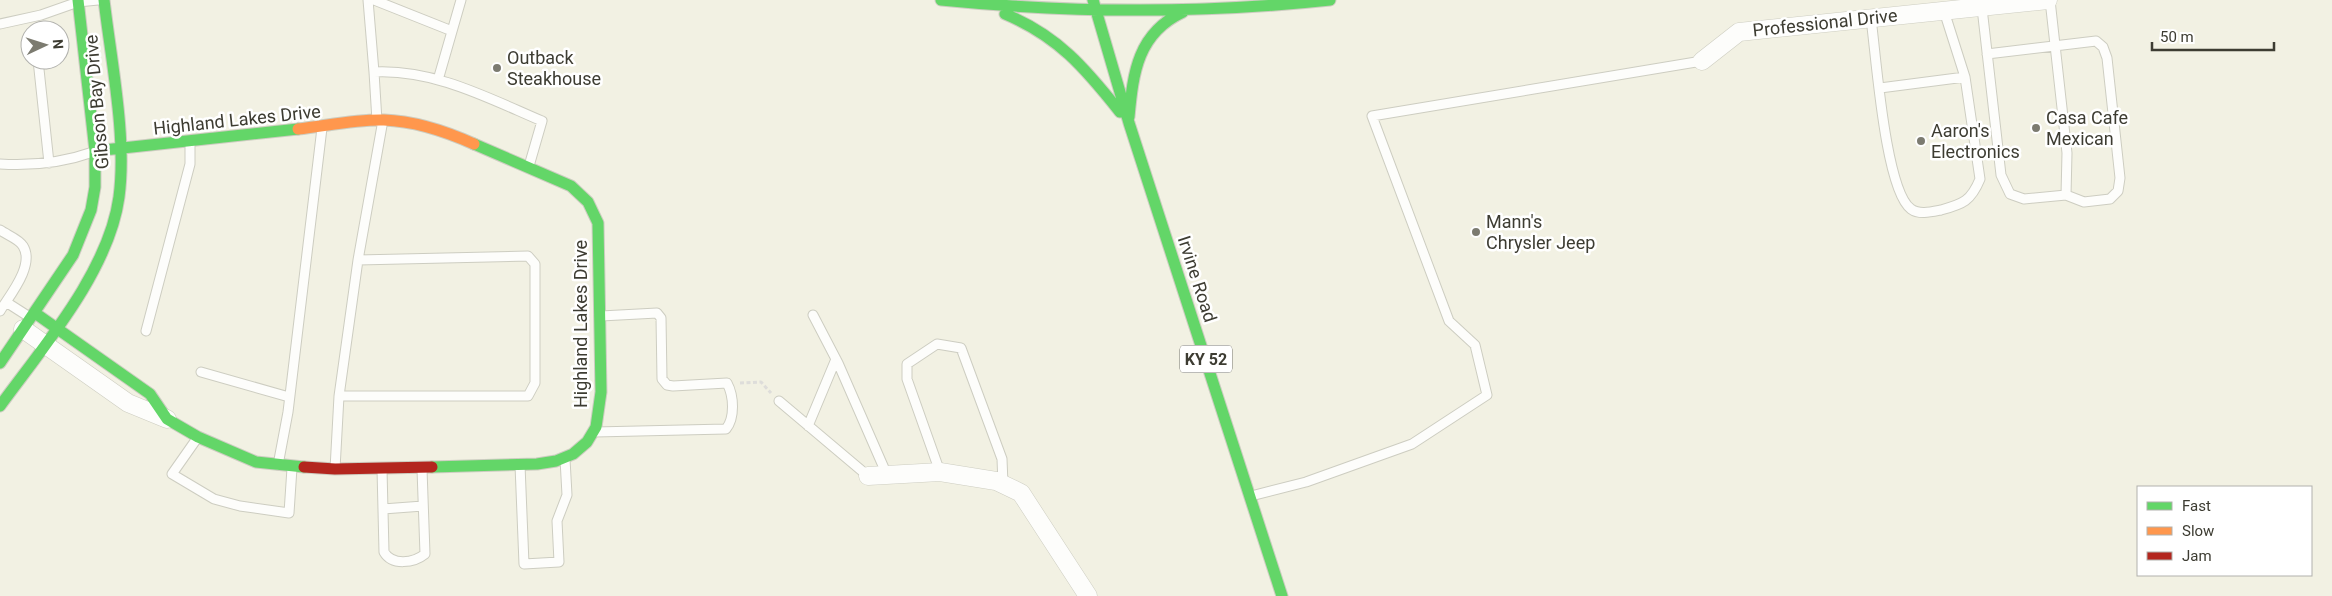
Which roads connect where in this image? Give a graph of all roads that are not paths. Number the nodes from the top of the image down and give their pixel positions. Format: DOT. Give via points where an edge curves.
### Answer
graph roads {
  1 [pos="98,0"];
  2 [pos="104,0"];
  3 [pos="368,0"];
  4 [pos="374,0"];
  5 [pos="461,0"];
  6 [pos="941,0"];
  7 [pos="1093,0"];
  8 [pos="1330,0"];
  9 [pos="2049,0"];
  10 [pos="78,1"];
  11 [pos="976,4"];
  12 [pos="1973,5"];
  13 [pos="1944,11"];
  14 [pos="1183,12"];
  15 [pos="1097,13"];
  16 [pos="1872,19"];
  17 [pos="0,24"];
  18 [pos="452,31"];
  19 [pos="2055,45"];
  20 [pos="1987,54"];
  21 [pos="1702,61"];
  22 [pos="39,70"];
  23 [pos="374,72"];
  24 [pos="1965,77"];
  25 [pos="438,80"];
  26 [pos="1880,88"];
  27 [pos="380,121"];
  28 [pos="1129,123"];
  29 [pos="322,128"];
  30 [pos="190,143"];
  31 [pos="121,150"];
  32 [pos="95,151"];
  33 [pos="49,163"];
  34 [pos="0,164"];
  35 [pos="528,166"];
  36 [pos="2066,195"];
  37 [pos="0,230"];
  38 [pos="358,260"];
  39 [pos="6,302"];
  40 [pos="0,311"];
  41 [pos="813,315"];
  42 [pos="600,316"];
  43 [pos="30,320"];
  44 [pos="56,327"];
  45 [pos="146,331"];
  46 [pos="44,345"];
  47 [pos="836,359"];
  48 [pos="0,363"];
  49 [pos="201,372"];
  50 [pos="339,396"];
  51 [pos="289,397"];
  52 [pos="779,401"];
  53 [pos="0,406"];
  54 [pos="167,419"];
  55 [pos="808,426"];
  56 [pos="592,432"];
  57 [pos="198,437"];
  58 [pos="565,457"];
  59 [pos="520,465"];
  60 [pos="277,466"];
  61 [pos="292,467"];
  62 [pos="382,468"];
  63 [pos="422,468"];
  64 [pos="335,470"];
  65 [pos="940,472"];
  66 [pos="887,475"];
  67 [pos="868,476"];
  68 [pos="1003,485"];
  69 [pos="1251,496"];
  70 [pos="423,506"];
  71 [pos="383,509"];
  72 [pos="1088,596"];
  73 [pos="1282,596"];
  1 -- 10 [label="lane"];
  2 -- 31 [label="street, Gibson Bay Drive"];
  3 -- 23 [label="lane"];
  4 -- 18 [label="lane"];
  5 -- 18 [label="lane"];
  6 -- 11 [label="street"];
  7 -- 15 [label="street, Irvine Road / KY 52"];
  8 -- 14 [label="street"];
  9 -- 12 [label="street, Professional Drive"];
  9 -- 19 [label="lane"];
  10 -- 17 [label="lane" via="41,15"];
  10 -- 32 [label="street, Gibson Bay Drive"];
  11 -- 15 [label="street"];
  11 -- 28 [label="street" via="1034,26 1056,40 1076,57"];
  12 -- 13 [label="street, Professional Drive"];
  12 -- 20 [label="lane"];
  13 -- 16 [label="street, Professional Drive"];
  13 -- 24 [label="lane"];
  14 -- 15 [label="street"];
  14 -- 28 [label="street" via="1153,32 1143,47"];
  15 -- 28 [label="street, Irvine Road / KY 52"];
  16 -- 21 [label="street, Professional Drive" via="1739,32"];
  16 -- 26 [label="lane"];
  18 -- 25 [label="lane"];
  19 -- 20 [label="lane"];
  19 -- 36 [label="lane" via="2068,152"];
  19 -- 36 [label="lane" via="2096,41 2103,47 2107,58 2120,178 2118,191 2110,200 2084,202"];
  20 -- 36 [label="lane" via="2001,175 2010,194 2024,199"];
  21 -- 69 [label="lane" via="1372,116 1449,321 1475,345 1487,394 1412,444 1306,482"];
  22 -- 33 [label="lane"];
  23 -- 25 [label="lane" via="397,71"];
  23 -- 27 [label="lane"];
  24 -- 26 [label="lane"];
  24 -- 26 [label="lane" via="1980,179 1974,194 1960,205 1927,213 1911,209 1900,196 1888,149"];
  25 -- 35 [label="lane" via="542,121"];
  27 -- 29 [label="street, Highland Lakes Drive"];
  27 -- 35 [label="street, Highland Lakes Drive" via="442,130"];
  27 -- 38 [label="lane"];
  28 -- 69 [label="street, Irvine Road / KY 52"];
  29 -- 30 [label="street, Highland Lakes Drive"];
  29 -- 51 [label="lane"];
  30 -- 31 [label="street, Highland Lakes Drive"];
  30 -- 45 [label="lane" via="190,164"];
  31 -- 32 [label="street, Highland Lakes Drive"];
  31 -- 44 [label="street, Gibson Bay Drive" via="119,197 105,248"];
  32 -- 33 [label="lane"];
  32 -- 43 [label="street, Gibson Bay Drive" via="95,187 84,233"];
  33 -- 34 [label="lane"];
  35 -- 42 [label="street, Highland Lakes Drive" via="571,186 585,195 594,208 599,240"];
  37 -- 39 [label="lane" via="22,244 27,255 26,266"];
  38 -- 50 [label="lane"];
  38 -- 50 [label="lane" via="528,256 535,264 536,383 528,396"];
  39 -- 40 [label="lane"];
  39 -- 43 [label="lane"];
  41 -- 47 [label="lane"];
  42 -- 56 [label="street, Highland Lakes Drive" via="601,401"];
  42 -- 56 [label="lane" via="657,313 661,318 662,379 667,385 727,383 731,390 731,422 726,429"];
  43 -- 44 [label="street, Highland Lakes Drive"];
  43 -- 46 [label="street"];
  43 -- 48 [label="street, Gibson Bay Drive"];
  44 -- 46 [label="street, Gibson Bay Drive"];
  44 -- 54 [label="street, Highland Lakes Drive" via="150,394"];
  46 -- 53 [label="street, Gibson Bay Drive"];
  46 -- 54 [label="street" via="128,403"];
  47 -- 55 [label="lane"];
  47 -- 66 [label="lane"];
  49 -- 51 [label="lane"];
  50 -- 64 [label="lane"];
  51 -- 60 [label="lane"];
  52 -- 55 [label="lane"];
  54 -- 57 [label="street, Highland Lakes Drive"];
  55 -- 67 [label="lane"];
  56 -- 58 [label="street, Highland Lakes Drive" via="587,442"];
  57 -- 60 [label="street, Highland Lakes Drive" via="236,455"];
  57 -- 61 [label="lane" via="172,474 214,498 240,506 289,513"];
  58 -- 59 [label="street, Highland Lakes Drive"];
  58 -- 59 [label="lane" via="567,495 557,520 559,562 524,564"];
  59 -- 63 [label="street, Highland Lakes Drive"];
  60 -- 61 [label="street, Highland Lakes Drive"];
  61 -- 64 [label="street, Highland Lakes Drive"];
  62 -- 63 [label="street, Highland Lakes Drive"];
  62 -- 64 [label="street, Highland Lakes Drive"];
  62 -- 71 [label="lane"];
  63 -- 70 [label="lane"];
  65 -- 66 [label="street"];
  65 -- 68 [label="street" via="996,481"];
  65 -- 68 [label="lane" via="907,379 907,364 937,344 961,348 1002,460"];
  66 -- 67 [label="street"];
  68 -- 72 [label="street" via="1021,493"];
  69 -- 73 [label="street, Irvine Road / KY 52"];
  70 -- 71 [label="lane"];
  70 -- 71 [label="lane" via="425,554 418,560 393,562 384,552"];
}
